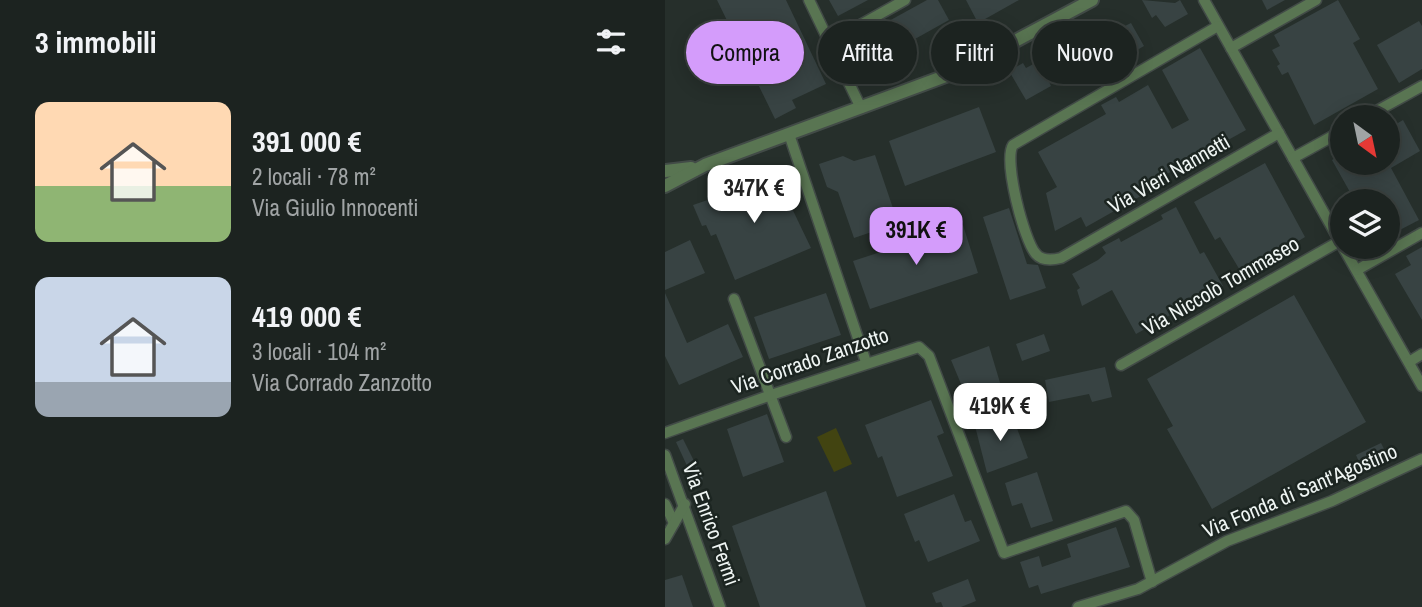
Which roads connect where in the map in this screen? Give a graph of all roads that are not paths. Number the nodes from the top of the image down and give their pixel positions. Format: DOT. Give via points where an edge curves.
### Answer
graph roads {
  1 [pos="809,0"];
  2 [pos="905,0"];
  3 [pos="1092,0"];
  4 [pos="1204,0"];
  5 [pos="1316,0"];
  6 [pos="820,21"];
  7 [pos="868,21"];
  8 [pos="1218,26"];
  9 [pos="1231,48"];
  10 [pos="850,84"];
  11 [pos="1422,86"];
  12 [pos="1388,105"];
  13 [pos="861,108"];
  14 [pos="1279,133"];
  15 [pos="789,134"];
  16 [pos="1330,138"];
  17 [pos="1293,158"];
  18 [pos="705,166"];
  19 [pos="665,172"];
  20 [pos="665,186"];
  21 [pos="1330,223"];
  22 [pos="1422,233"];
  23 [pos="1330,251"];
  24 [pos="1351,259"];
  25 [pos="1357,270"];
  26 [pos="734,299"];
  27 [pos="1422,354"];
  28 [pos="866,362"];
  29 [pos="1409,362"];
  30 [pos="1121,365"];
  31 [pos="1422,386"];
  32 [pos="771,395"];
  33 [pos="665,433"];
  34 [pos="786,437"];
  35 [pos="665,455"];
  36 [pos="1422,459"];
  37 [pos="665,504"];
  38 [pos="685,504"];
  39 [pos="674,523"];
  40 [pos="665,539"];
  41 [pos="1152,582"];
  42 [pos="720,607"];
  43 [pos="1078,607"];
  1 -- 6 [label="street"];
  2 -- 7 [label="street"];
  3 -- 13 [label="street" via="985,59"];
  4 -- 8 [label="street"];
  5 -- 9 [label="street"];
  8 -- 9 [label="street"];
  8 -- 14 [label="street, Via Vieri Nannetti" via="1025,136 1010,149 1010,172 1034,251 1053,260 1079,248"];
  9 -- 14 [label="street"];
  10 -- 13 [label="street"];
  11 -- 12 [label="street"];
  13 -- 15 [label="street"];
  14 -- 17 [label="street"];
  15 -- 18 [label="street"];
  15 -- 28 [label="street"];
  16 -- 17 [label="street"];
  17 -- 21 [label="street"];
  18 -- 19 [label="street"];
  18 -- 20 [label="street"];
  22 -- 25 [label="street"];
  23 -- 30 [label="street, Via Niccolò Tommaseo"];
  24 -- 25 [label="street"];
  25 -- 29 [label="street"];
  26 -- 32 [label="street"];
  27 -- 29 [label="street"];
  28 -- 32 [label="street, Via Corrado Zanzotto"];
  28 -- 41 [label="street, Via Corrado Zanzotto" via="914,346 927,352 1004,553 1126,511 1134,520"];
  29 -- 31 [label="street"];
  32 -- 33 [label="street, Via Corrado Zanzotto"];
  32 -- 34 [label="street"];
  35 -- 38 [label="street, Via Enrico Fermi"];
  36 -- 41 [label="street, Via Fonda di Sant'Agostino" via="1332,501 1237,536"];
  37 -- 39 [label="street"];
  38 -- 39 [label="street"];
  38 -- 42 [label="street, Via Enrico Fermi"];
  39 -- 40 [label="street"];
  41 -- 43 [label="street, Via Fonda di Sant'Agostino"];
}
